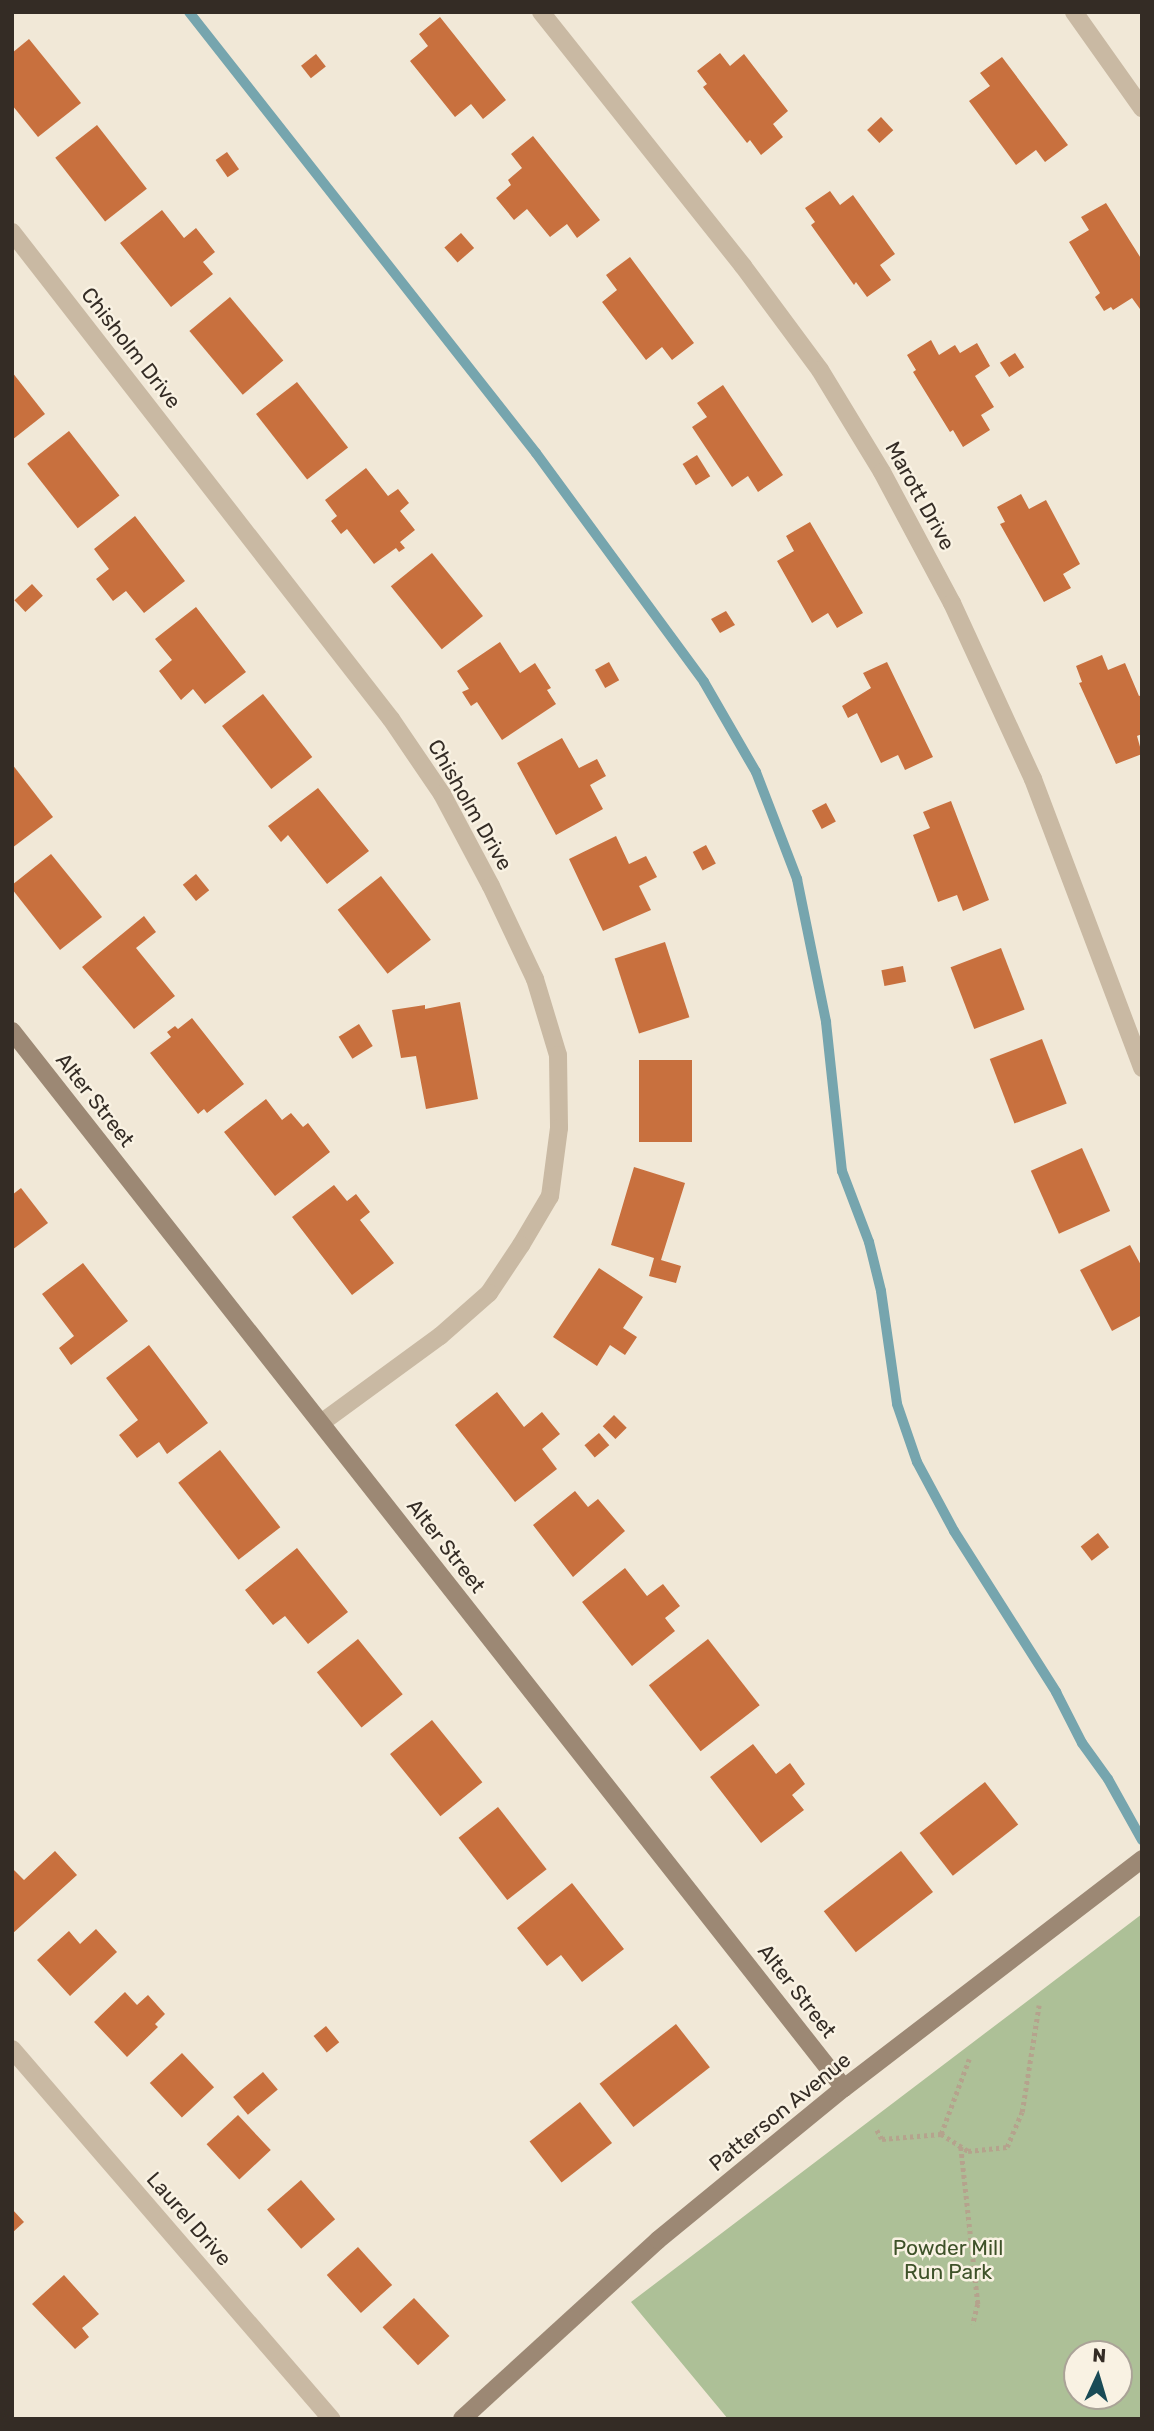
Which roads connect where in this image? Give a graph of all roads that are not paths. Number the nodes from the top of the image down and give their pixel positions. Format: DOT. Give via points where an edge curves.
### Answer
graph roads {
  1 [pos="541,12"];
  2 [pos="1074,12"];
  3 [pos="1142,108"];
  4 [pos="12,232"];
  5 [pos="12,1031"];
  6 [pos="1142,1068"];
  7 [pos="321,1423"];
  8 [pos="1142,1859"];
  9 [pos="15,2059"];
  10 [pos="844,2088"];
  11 [pos="331,2419"];
  12 [pos="462,2419"];
  1 -- 6 [label="street, Marott Drive" via="820,370 882,472 951,603 1033,779"];
  2 -- 3 [label="street"];
  4 -- 7 [label="street, Chisholm Drive" via="391,719 442,794 535,979 558,1055 559,1128 550,1196 521,1245 489,1293 440,1336"];
  5 -- 7 [label="street, Alter Street"];
  7 -- 10 [label="street, Alter Street"];
  8 -- 10 [label="street, Patterson Avenue"];
  9 -- 11 [label="street, Laurel Drive"];
  10 -- 12 [label="street, Patterson Avenue" via="658,2240"];
}
